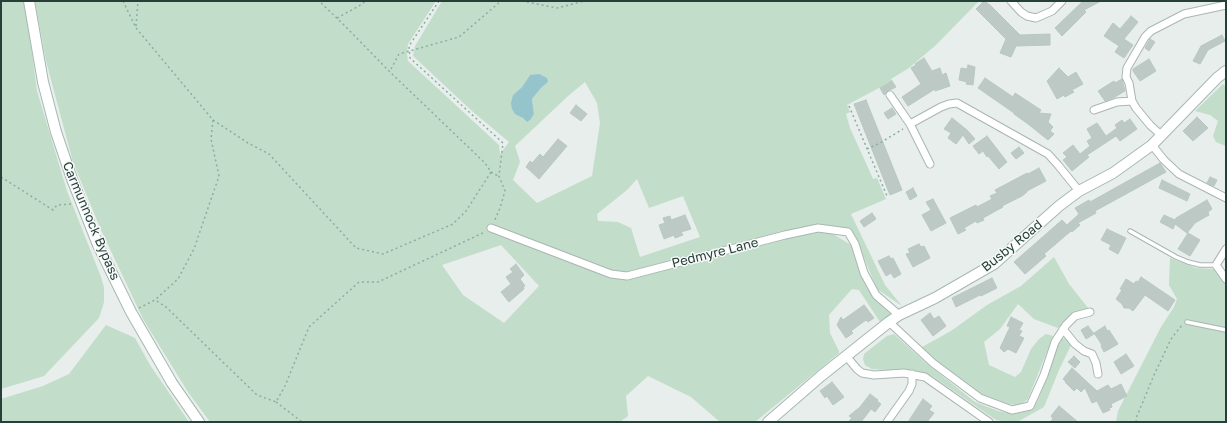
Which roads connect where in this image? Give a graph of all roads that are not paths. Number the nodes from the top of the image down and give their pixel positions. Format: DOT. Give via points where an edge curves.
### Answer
graph roads {
  1 [pos="29,1"];
  2 [pos="1011,1"];
  3 [pos="1062,1"];
  4 [pos="1226,5"];
  5 [pos="1226,71"];
  6 [pos="890,95"];
  7 [pos="1132,101"];
  8 [pos="1094,110"];
  9 [pos="910,124"];
  10 [pos="1161,135"];
  11 [pos="1152,145"];
  12 [pos="930,164"];
  13 [pos="1079,191"];
  14 [pos="1226,198"];
  15 [pos="491,228"];
  16 [pos="1130,231"];
  17 [pos="1226,249"];
  18 [pos="1216,265"];
  19 [pos="1226,279"];
  20 [pos="1090,312"];
  21 [pos="899,315"];
  22 [pos="890,322"];
  23 [pos="1187,322"];
  24 [pos="1063,329"];
  25 [pos="1226,330"];
  26 [pos="847,357"];
  27 [pos="912,374"];
  28 [pos="1098,374"];
  29 [pos="199,422"];
  30 [pos="768,422"];
  31 [pos="887,422"];
  32 [pos="988,422"];
  1 -- 29 [label="main road, Carmunnock Bypass" via="43,82 56,132 98,245 131,312 172,383"];
  2 -- 3 [label="street" via="1021,12 1036,18 1052,11"];
  4 -- 7 [label="street" via="1184,14 1151,31 1145,37 1126,68"];
  5 -- 10 [label="main road, Busby Road"];
  6 -- 9 [label="street"];
  7 -- 8 [label="street" via="1118,102"];
  7 -- 10 [label="street"];
  9 -- 12 [label="street"];
  9 -- 13 [label="street" via="948,104 957,104 1048,154"];
  10 -- 11 [label="main road, Busby Road"];
  11 -- 13 [label="main road, Busby Road" via="1113,173"];
  11 -- 14 [label="street" via="1179,174"];
  13 -- 21 [label="main road, Busby Road" via="994,264 935,298"];
  15 -- 21 [label="street, Pedmyre Lane" via="611,274 627,276 818,228 848,232 855,244 864,273 876,295"];
  16 -- 18 [label="lane" via="1188,262"];
  17 -- 18 [label="street"];
  18 -- 19 [label="street"];
  20 -- 24 [label="street" via="1076,316"];
  21 -- 22 [label="main road, Busby Road"];
  22 -- 24 [label="street" via="933,363 980,398 1012,410 1030,406 1044,375 1054,342"];
  22 -- 26 [label="main road, Busby Road"];
  23 -- 25 [label="lane"];
  24 -- 28 [label="street" via="1075,344 1092,354"];
  26 -- 27 [label="street" via="862,374"];
  26 -- 30 [label="main road, Busby Road"];
  27 -- 31 [label="street" via="909,391"];
  27 -- 32 [label="street" via="924,377"];
}
